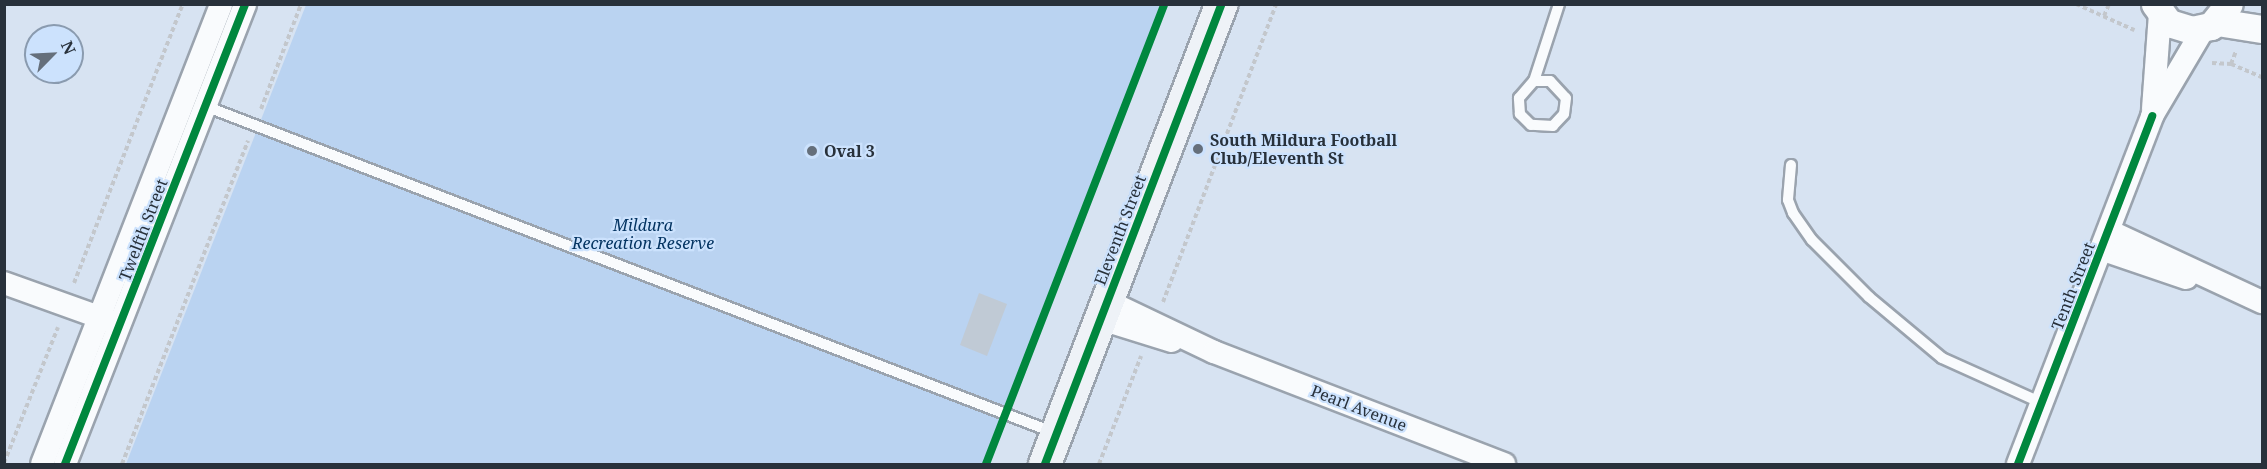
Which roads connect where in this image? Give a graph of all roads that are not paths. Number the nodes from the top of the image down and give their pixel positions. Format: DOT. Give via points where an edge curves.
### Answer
graph roads {
  1 [pos="221,4"];
  2 [pos="245,4"];
  3 [pos="1222,4"];
  4 [pos="1559,4"];
  5 [pos="2158,9"];
  6 [pos="2217,18"];
  7 [pos="2262,29"];
  8 [pos="1534,81"];
  9 [pos="204,106"];
  10 [pos="2152,116"];
  11 [pos="1791,165"];
  12 [pos="2105,240"];
  13 [pos="4,283"];
  14 [pos="2262,302"];
  15 [pos="1104,310"];
  16 [pos="110,321"];
  17 [pos="2042,403"];
  18 [pos="1056,434"];
  19 [pos="42,465"];
  20 [pos="65,465"];
  21 [pos="1045,465"];
  22 [pos="1504,465"];
  23 [pos="2018,465"];
  1 -- 16 [label="street, Twelfth Street"];
  2 -- 9 [label="street, Twelfth Street"];
  3 -- 15 [label="main road, Eleventh Street"];
  4 -- 8 [label="lane"];
  5 -- 6 [label="street" via="2180,28"];
  5 -- 10 [label="street, Tenth Street"];
  6 -- 7 [label="street"];
  6 -- 10 [label="street, Tenth Street"];
  8 -- 8 [label="lane" via="1550,81 1566,98 1560,121 1545,128 1531,125 1518,106 1522,92"];
  9 -- 16 [label="street, Twelfth Street"];
  9 -- 18 [label="lane"];
  10 -- 12 [label="street, Tenth Street"];
  11 -- 17 [label="lane" via="1788,200 1793,213 1812,240 1869,297 1942,358"];
  12 -- 14 [label="street" via="2181,262 2220,285"];
  12 -- 17 [label="street, Tenth Street"];
  13 -- 16 [label="street"];
  15 -- 18 [label="main road, Eleventh Street"];
  15 -- 22 [label="street, Pearl Avenue"];
  16 -- 19 [label="street, Twelfth Street"];
  16 -- 20 [label="street, Twelfth Street"];
  17 -- 23 [label="street, Tenth Street"];
  18 -- 21 [label="main road, Eleventh Street"];
}
